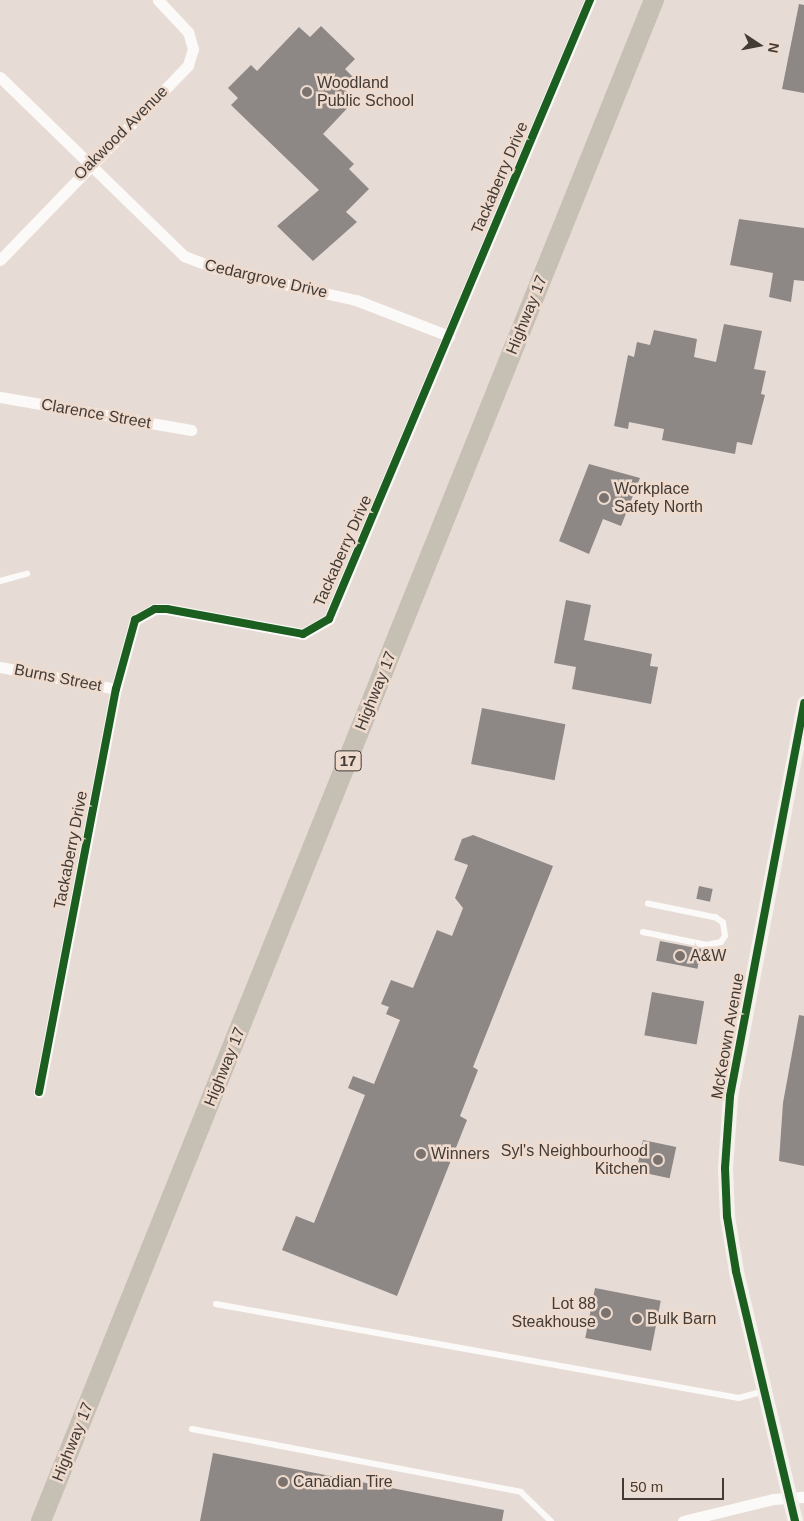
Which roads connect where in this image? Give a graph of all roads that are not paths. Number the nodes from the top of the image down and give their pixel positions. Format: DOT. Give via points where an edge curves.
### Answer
graph roads {
  1 [pos="158,0"];
  2 [pos="590,0"];
  3 [pos="654,0"];
  4 [pos="0,78"];
  5 [pos="90,162"];
  6 [pos="0,260"];
  7 [pos="449,336"];
  8 [pos="0,397"];
  9 [pos="192,430"];
  10 [pos="27,574"];
  11 [pos="0,580"];
  12 [pos="0,667"];
  13 [pos="116,689"];
  14 [pos="804,704"];
  15 [pos="800,751"];
  16 [pos="648,904"];
  17 [pos="644,932"];
  18 [pos="39,1092"];
  19 [pos="216,1304"];
  20 [pos="762,1392"];
  21 [pos="192,1429"];
  22 [pos="797,1497"];
  23 [pos="41,1521"];
  24 [pos="551,1521"];
  25 [pos="683,1521"];
  26 [pos="795,1521"];
  1 -- 5 [label="street, Oakwood Avenue" via="188,32 192,57 116,141"];
  2 -- 7 [label="street, Tackaberry Drive"];
  3 -- 23 [label="highway, Highway 17 / 17"];
  4 -- 5 [label="street, Cedargrove Drive"];
  5 -- 6 [label="street, Oakwood Avenue"];
  5 -- 7 [label="street, Cedargrove Drive" via="158,234 199,264 356,300"];
  7 -- 13 [label="street, Tackaberry Drive" via="336,608 323,625 291,633 156,609 135,620"];
  8 -- 9 [label="street, Clarence Street"];
  10 -- 11 [label="lane"];
  12 -- 13 [label="street, Burns Street"];
  13 -- 18 [label="street, Tackaberry Drive"];
  14 -- 15 [label="street, McKeown Avenue"];
  15 -- 20 [label="street, McKeown Avenue" via="730,1096 725,1168 727,1216"];
  16 -- 17 [label="lane" via="716,918 723,923 725,936 721,942 707,945"];
  19 -- 20 [label="lane" via="739,1398"];
  20 -- 22 [label="street, McKeown Avenue"];
  21 -- 24 [label="lane" via="521,1492"];
  22 -- 25 [label="street"];
  22 -- 26 [label="street, McKeown Avenue"];
}
